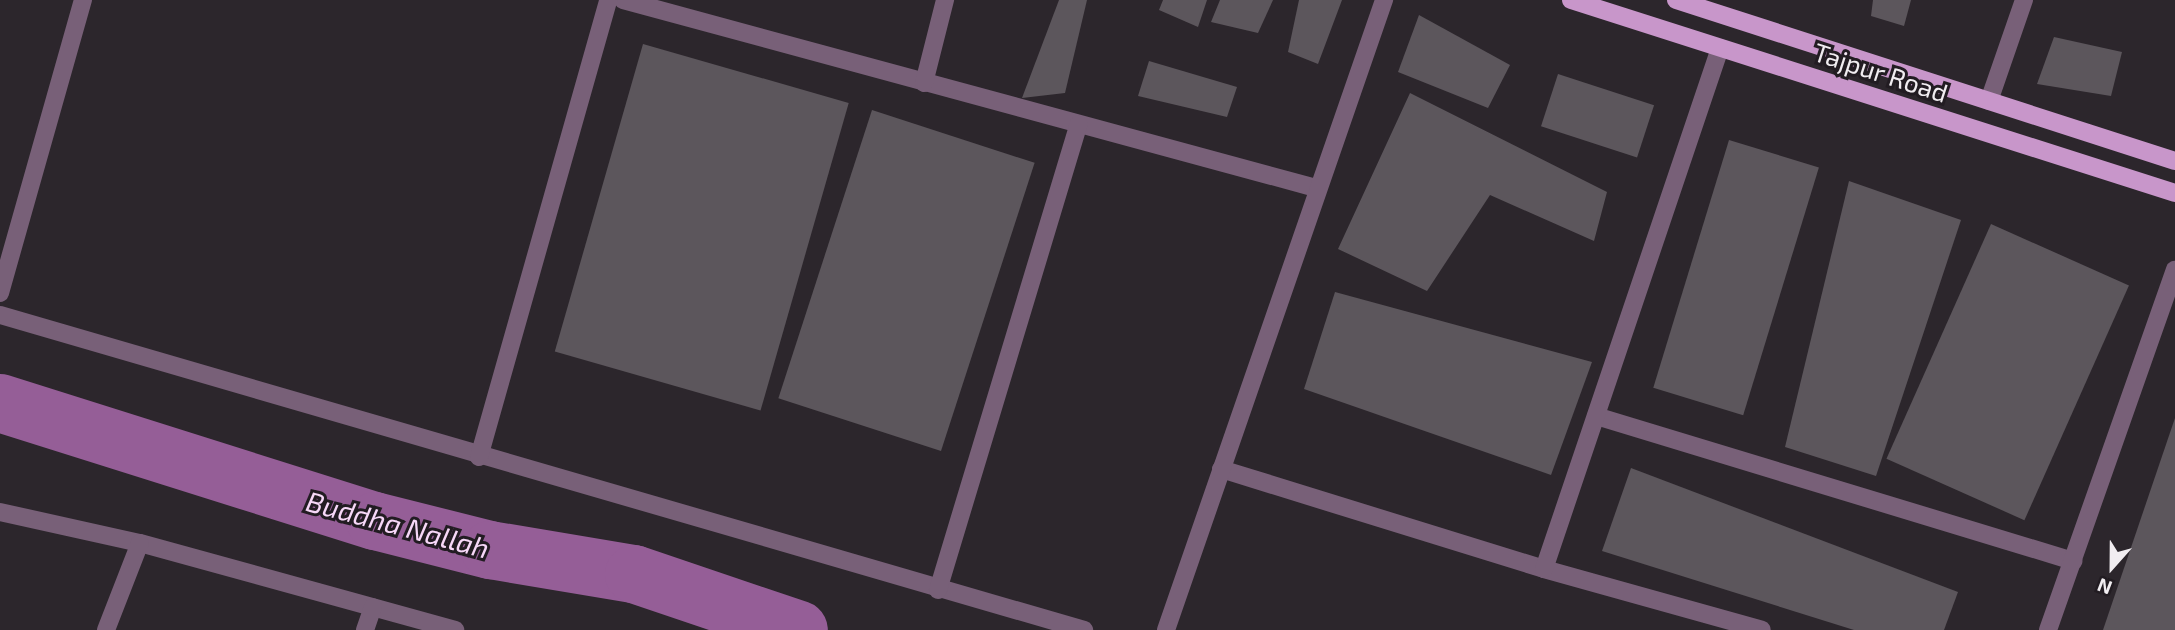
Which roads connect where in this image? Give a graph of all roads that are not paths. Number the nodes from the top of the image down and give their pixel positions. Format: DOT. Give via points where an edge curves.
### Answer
graph roads {
  1 [pos="83,0"];
  2 [pos="608,0"];
  3 [pos="623,0"];
  4 [pos="945,0"];
  5 [pos="1384,0"];
  6 [pos="1571,0"];
  7 [pos="1676,0"];
  8 [pos="2024,0"];
  9 [pos="1720,48"];
  10 [pos="924,83"];
  11 [pos="1989,101"];
  12 [pos="1078,125"];
  13 [pos="2175,161"];
  14 [pos="1316,188"];
  15 [pos="2175,193"];
  16 [pos="2175,270"];
  17 [pos="0,293"];
  18 [pos="0,315"];
  19 [pos="1596,416"];
  20 [pos="479,457"];
  21 [pos="1221,469"];
  22 [pos="0,512"];
  23 [pos="140,543"];
  24 [pos="2073,561"];
  25 [pos="1544,569"];
  26 [pos="938,590"];
  27 [pos="373,607"];
  28 [pos="106,630"];
  29 [pos="365,630"];
  30 [pos="454,630"];
  31 [pos="1084,630"];
  32 [pos="1166,630"];
  33 [pos="1762,630"];
  34 [pos="2048,630"];
  1 -- 17 [label="street"];
  2 -- 20 [label="street"];
  3 -- 10 [label="street"];
  4 -- 10 [label="street"];
  5 -- 14 [label="street"];
  6 -- 9 [label="main road, Tajpur Road"];
  7 -- 11 [label="main road, Tajpur Road"];
  8 -- 11 [label="street"];
  9 -- 15 [label="main road, Tajpur Road"];
  9 -- 19 [label="street"];
  10 -- 12 [label="street"];
  11 -- 13 [label="main road, Tajpur Road"];
  12 -- 14 [label="street"];
  12 -- 26 [label="street"];
  14 -- 21 [label="street"];
  16 -- 24 [label="street"];
  18 -- 20 [label="street"];
  19 -- 24 [label="street"];
  19 -- 25 [label="street"];
  20 -- 26 [label="street"];
  21 -- 25 [label="street"];
  21 -- 32 [label="street"];
  22 -- 23 [label="street"];
  23 -- 27 [label="street"];
  23 -- 28 [label="street"];
  24 -- 34 [label="street"];
  25 -- 33 [label="street"];
  26 -- 31 [label="street"];
  27 -- 29 [label="street"];
  27 -- 30 [label="street"];
}
